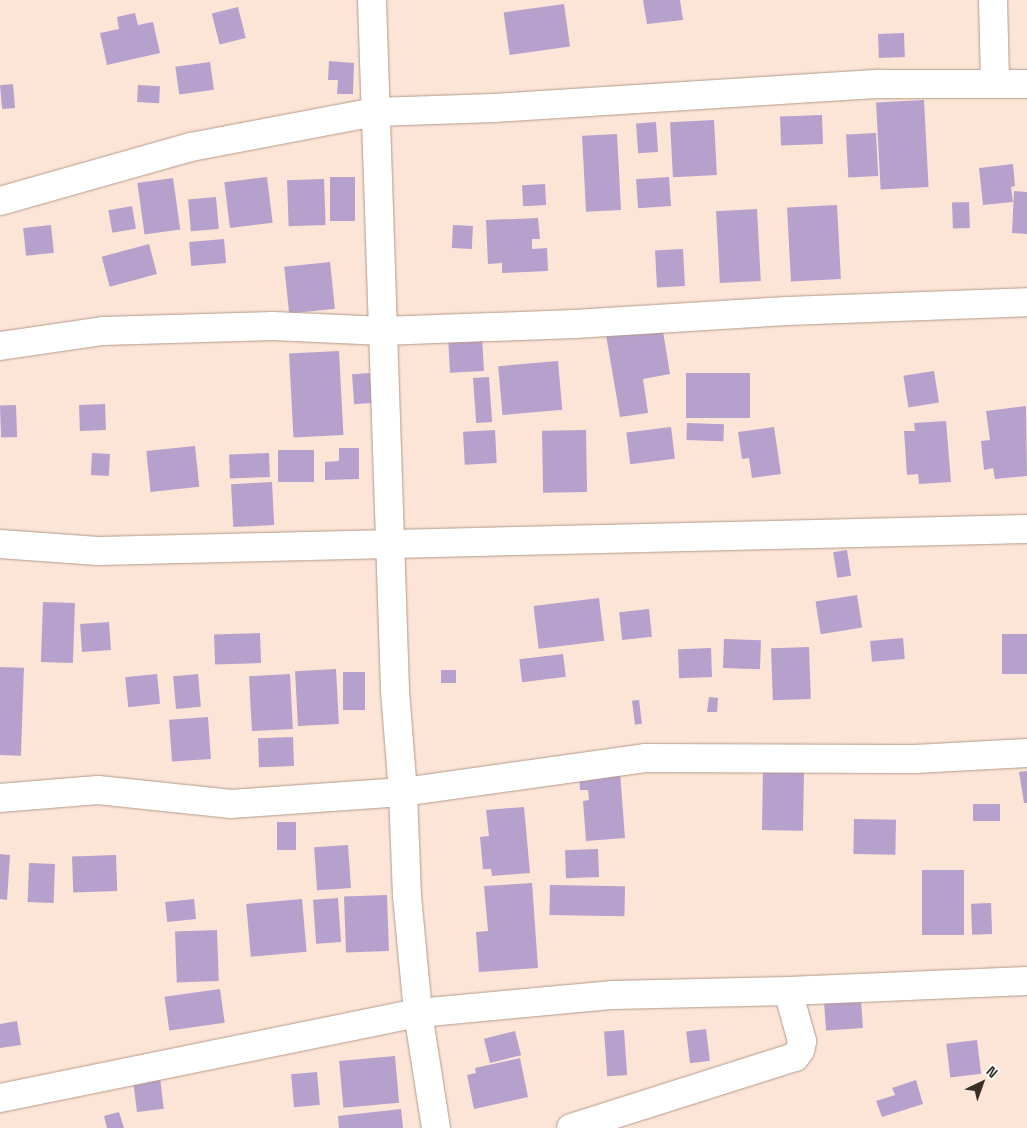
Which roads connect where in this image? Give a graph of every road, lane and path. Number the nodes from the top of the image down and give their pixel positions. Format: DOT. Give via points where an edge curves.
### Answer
graph roads {
  1 [pos="372,0"];
  2 [pos="993,0"];
  3 [pos="995,84"];
  4 [pos="1027,84"];
  5 [pos="375,112"];
  6 [pos="0,201"];
  7 [pos="1027,302"];
  8 [pos="383,331"];
  9 [pos="0,346"];
  10 [pos="1027,529"];
  11 [pos="0,544"];
  12 [pos="389,544"];
  13 [pos="1027,753"];
  14 [pos="403,792"];
  15 [pos="0,798"];
  16 [pos="1027,981"];
  17 [pos="788,991"];
  18 [pos="418,1012"];
  19 [pos="0,1098"];
  20 [pos="436,1128"];
  21 [pos="571,1128"];
  1 -- 5 [label="street"];
  2 -- 3 [label="street"];
  3 -- 4 [label="street"];
  3 -- 5 [label="street" via="879,84 494,108"];
  5 -- 6 [label="street" via="191,146"];
  5 -- 8 [label="street"];
  7 -- 8 [label="street"];
  8 -- 9 [label="street" via="273,326 103,331"];
  8 -- 12 [label="street"];
  10 -- 12 [label="street"];
  11 -- 12 [label="street" via="98,551"];
  12 -- 14 [label="street"];
  13 -- 14 [label="street" via="914,759 646,758"];
  14 -- 15 [label="street" via="231,804 98,790"];
  14 -- 18 [label="street" via="407,896"];
  16 -- 17 [label="street"];
  17 -- 18 [label="street" via="613,995"];
  17 -- 21 [label="street" via="802,1041 795,1057"];
  18 -- 19 [label="street"];
  18 -- 20 [label="street"];
}
